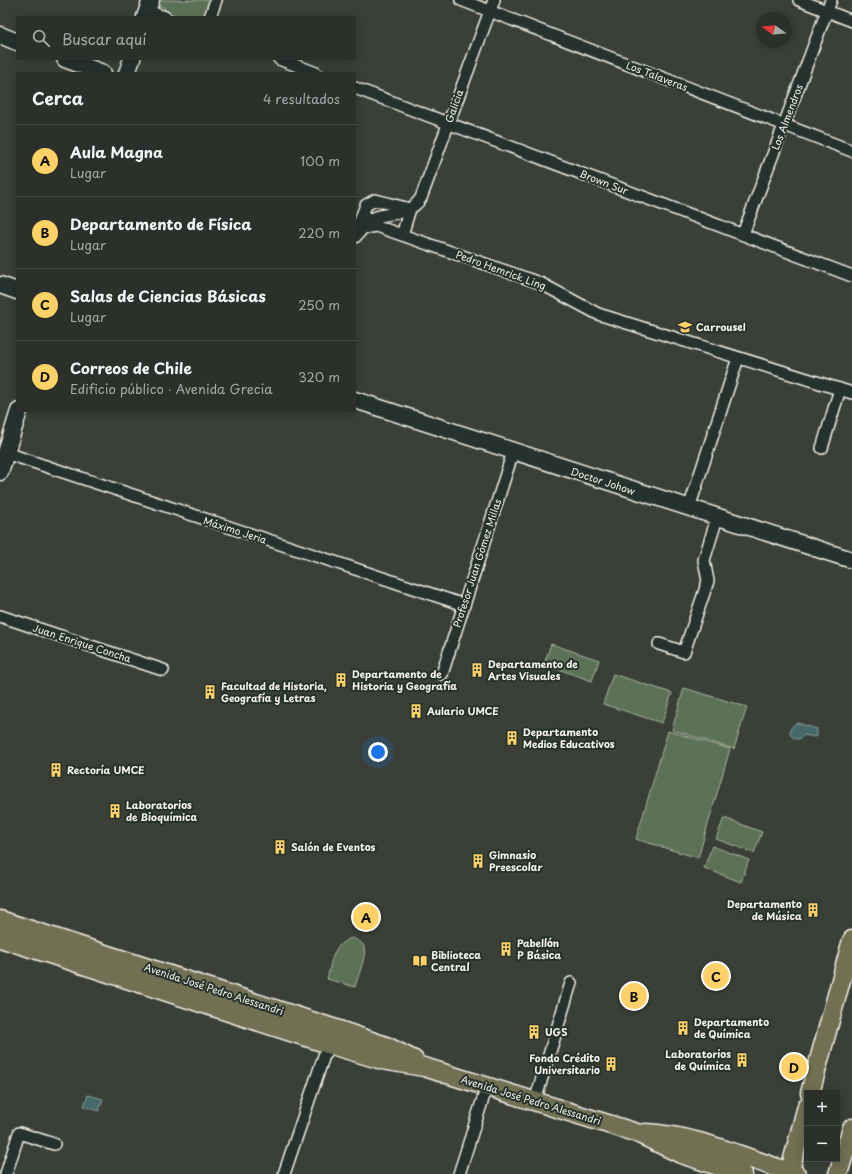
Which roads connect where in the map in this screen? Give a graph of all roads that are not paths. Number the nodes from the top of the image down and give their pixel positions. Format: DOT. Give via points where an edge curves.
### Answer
graph roads {
  1 [pos="216,0"];
  2 [pos="461,0"];
  3 [pos="494,0"];
  4 [pos="799,0"];
  5 [pos="831,0"];
  6 [pos="148,9"];
  7 [pos="490,11"];
  8 [pos="826,11"];
  9 [pos="163,16"];
  10 [pos="210,16"];
  11 [pos="852,21"];
  12 [pos="0,35"];
  13 [pos="16,42"];
  14 [pos="68,60"];
  15 [pos="132,60"];
  16 [pos="282,60"];
  17 [pos="100,72"];
  18 [pos="127,72"];
  19 [pos="313,72"];
  20 [pos="356,88"];
  21 [pos="448,123"];
  22 [pos="784,125"];
  23 [pos="852,152"];
  24 [pos="410,209"];
  25 [pos="356,233"];
  26 [pos="402,234"];
  27 [pos="743,234"];
  28 [pos="356,235"];
  29 [pos="356,235"];
  30 [pos="852,276"];
  31 [pos="0,285"];
  32 [pos="16,291"];
  33 [pos="738,358"];
  34 [pos="840,389"];
  35 [pos="852,393"];
  36 [pos="356,400"];
  37 [pos="20,412"];
  38 [pos="822,448"];
  39 [pos="513,452"];
  40 [pos="6,453"];
  41 [pos="0,472"];
  42 [pos="689,508"];
  43 [pos="717,518"];
  44 [pos="852,560"];
  45 [pos="464,606"];
  46 [pos="0,616"];
  47 [pos="659,644"];
  48 [pos="163,670"];
  49 [pos="442,674"];
  50 [pos="0,920"];
  51 [pos="0,938"];
  52 [pos="852,940"];
  53 [pos="571,983"];
  54 [pos="331,1036"];
  55 [pos="486,1086"];
  56 [pos="811,1090"];
  57 [pos="535,1101"];
  58 [pos="804,1119"];
  59 [pos="852,1128"];
  60 [pos="637,1133"];
  61 [pos="54,1144"];
  62 [pos="703,1168"];
  63 [pos="791,1173"];
  64 [pos="6,1174"];
  65 [pos="284,1174"];
  66 [pos="458,1174"];
  67 [pos="743,1174"];
  68 [pos="838,1174"];
  1 -- 10 [label="street"];
  2 -- 7 [label="street, Los Talaveras"];
  3 -- 7 [label="street, Galicia"];
  4 -- 8 [label="street"];
  5 -- 8 [label="street, Los Almendros"];
  6 -- 9 [label="street"];
  7 -- 21 [label="street, Galicia"];
  7 -- 22 [label="street, Los Talaveras"];
  8 -- 11 [label="street"];
  8 -- 22 [label="street, Los Almendros"];
  12 -- 13 [label="street"];
  14 -- 17 [label="street"];
  15 -- 18 [label="street"];
  16 -- 19 [label="street"];
  20 -- 21 [label="street, Brown Sur"];
  21 -- 24 [label="street, Galicia" via="424,191 417,204"];
  21 -- 27 [label="street, Brown Sur"];
  22 -- 23 [label="street, Los Talaveras"];
  22 -- 27 [label="street, Los Almendros"];
  24 -- 25 [label="street" via="380,200 371,202 363,210"];
  24 -- 26 [label="street, Galicia"];
  24 -- 28 [label="street" via="369,220"];
  26 -- 29 [label="street, Pedro Hemrick Ling" via="376,226 363,228"];
  26 -- 33 [label="street, Pedro Hemrick Ling" via="540,283 598,314"];
  27 -- 30 [label="street, Brown Sur"];
  31 -- 32 [label="street"];
  33 -- 34 [label="street, Pedro Hemrick Ling"];
  33 -- 42 [label="street"];
  34 -- 35 [label="street, Pedro Hemrick Ling"];
  34 -- 38 [label="street"];
  36 -- 39 [label="street, Doctor Johow"];
  37 -- 40 [label="street"];
  39 -- 42 [label="street, Doctor Johow"];
  39 -- 45 [label="street, Profesor Juan Gómez Millas"];
  40 -- 41 [label="street"];
  40 -- 45 [label="street, Máximo Jeria"];
  42 -- 43 [label="street, Doctor Johow"];
  43 -- 44 [label="street, Doctor Johow"];
  43 -- 47 [label="street" via="704,560 708,581 684,652"];
  45 -- 49 [label="street, Profesor Juan Gómez Millas"];
  46 -- 48 [label="street, Juan Enrique Concha"];
  50 -- 54 [label="main road, Avenida José Pedro Alessandri"];
  51 -- 54 [label="main road, Avenida José Pedro Alessandri"];
  52 -- 56 [label="main road"];
  53 -- 57 [label="street"];
  54 -- 55 [label="main road, Avenida José Pedro Alessandri" via="382,1060 424,1067"];
  54 -- 65 [label="street"];
  55 -- 57 [label="main road, Avenida José Pedro Alessandri"];
  55 -- 66 [label="street"];
  57 -- 60 [label="main road, Avenida José Pedro Alessandri"];
  58 -- 63 [label="main road"];
  59 -- 68 [label="main road"];
  60 -- 62 [label="main road, Avenida José Pedro Alessandri" via="681,1154"];
  60 -- 63 [label="main road, Avenida José Pedro Alessandri" via="685,1138"];
  61 -- 64 [label="street" via="19,1133"];
  62 -- 67 [label="main road, Avenida José Pedro Alessandri"];
}
